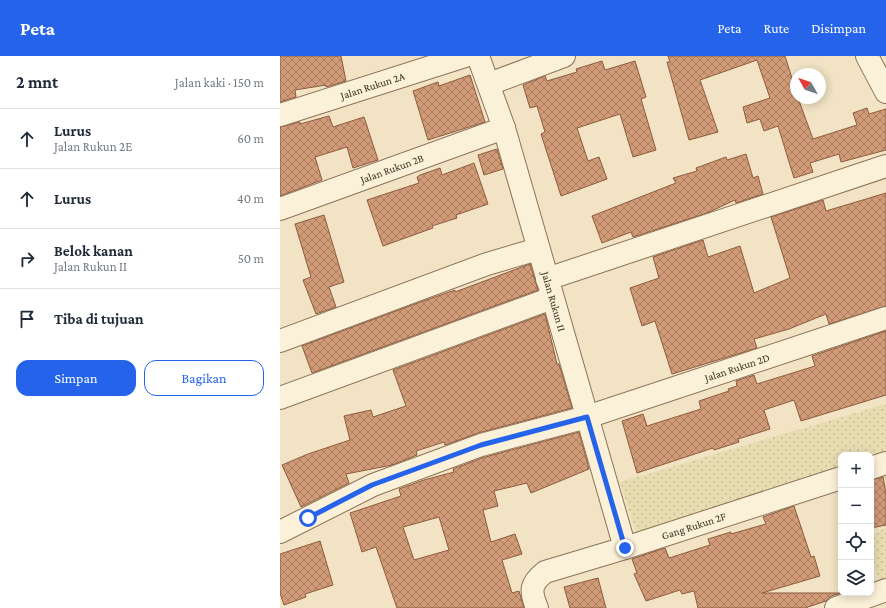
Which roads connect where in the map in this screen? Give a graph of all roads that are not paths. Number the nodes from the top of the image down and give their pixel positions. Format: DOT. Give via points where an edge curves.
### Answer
graph roads {
  1 [pos="465,56"];
  2 [pos="478,56"];
  3 [pos="564,56"];
  4 [pos="867,56"];
  5 [pos="489,84"];
  6 [pos="886,92"];
  7 [pos="280,115"];
  8 [pos="504,128"];
  9 [pos="886,166"];
  10 [pos="280,209"];
  11 [pos="538,249"];
  12 [pos="550,289"];
  13 [pos="886,318"];
  14 [pos="280,341"];
  15 [pos="280,398"];
  16 [pos="587,417"];
  17 [pos="886,463"];
  18 [pos="874,467"];
  19 [pos="838,479"];
  20 [pos="280,532"];
  21 [pos="625,548"];
  22 [pos="886,590"];
  23 [pos="537,608"];
  24 [pos="836,608"];
  1 -- 7 [label="street, Jalan Rukun 2A"];
  2 -- 5 [label="street, Jalan Rukun II"];
  3 -- 5 [label="street"];
  4 -- 6 [label="street"];
  5 -- 8 [label="street, Jalan Rukun II"];
  8 -- 10 [label="street, Jalan Rukun 2B"];
  8 -- 11 [label="street, Jalan Rukun II"];
  9 -- 12 [label="street"];
  11 -- 12 [label="street, Jalan Rukun II"];
  11 -- 14 [label="street" via="487,264"];
  12 -- 15 [label="street"];
  12 -- 16 [label="street, Jalan Rukun II"];
  13 -- 16 [label="street, Jalan Rukun 2D"];
  16 -- 20 [label="street, Jalan Rukun 2D" via="481,445 372,485"];
  16 -- 21 [label="street, Jalan Rukun II"];
  17 -- 18 [label="street"];
  19 -- 21 [label="street, Gang Rukun 2F"];
  21 -- 23 [label="street, Gang Rukun 2F" via="545,572 536,579 533,586 532,596"];
  22 -- 24 [label="street"];
}
